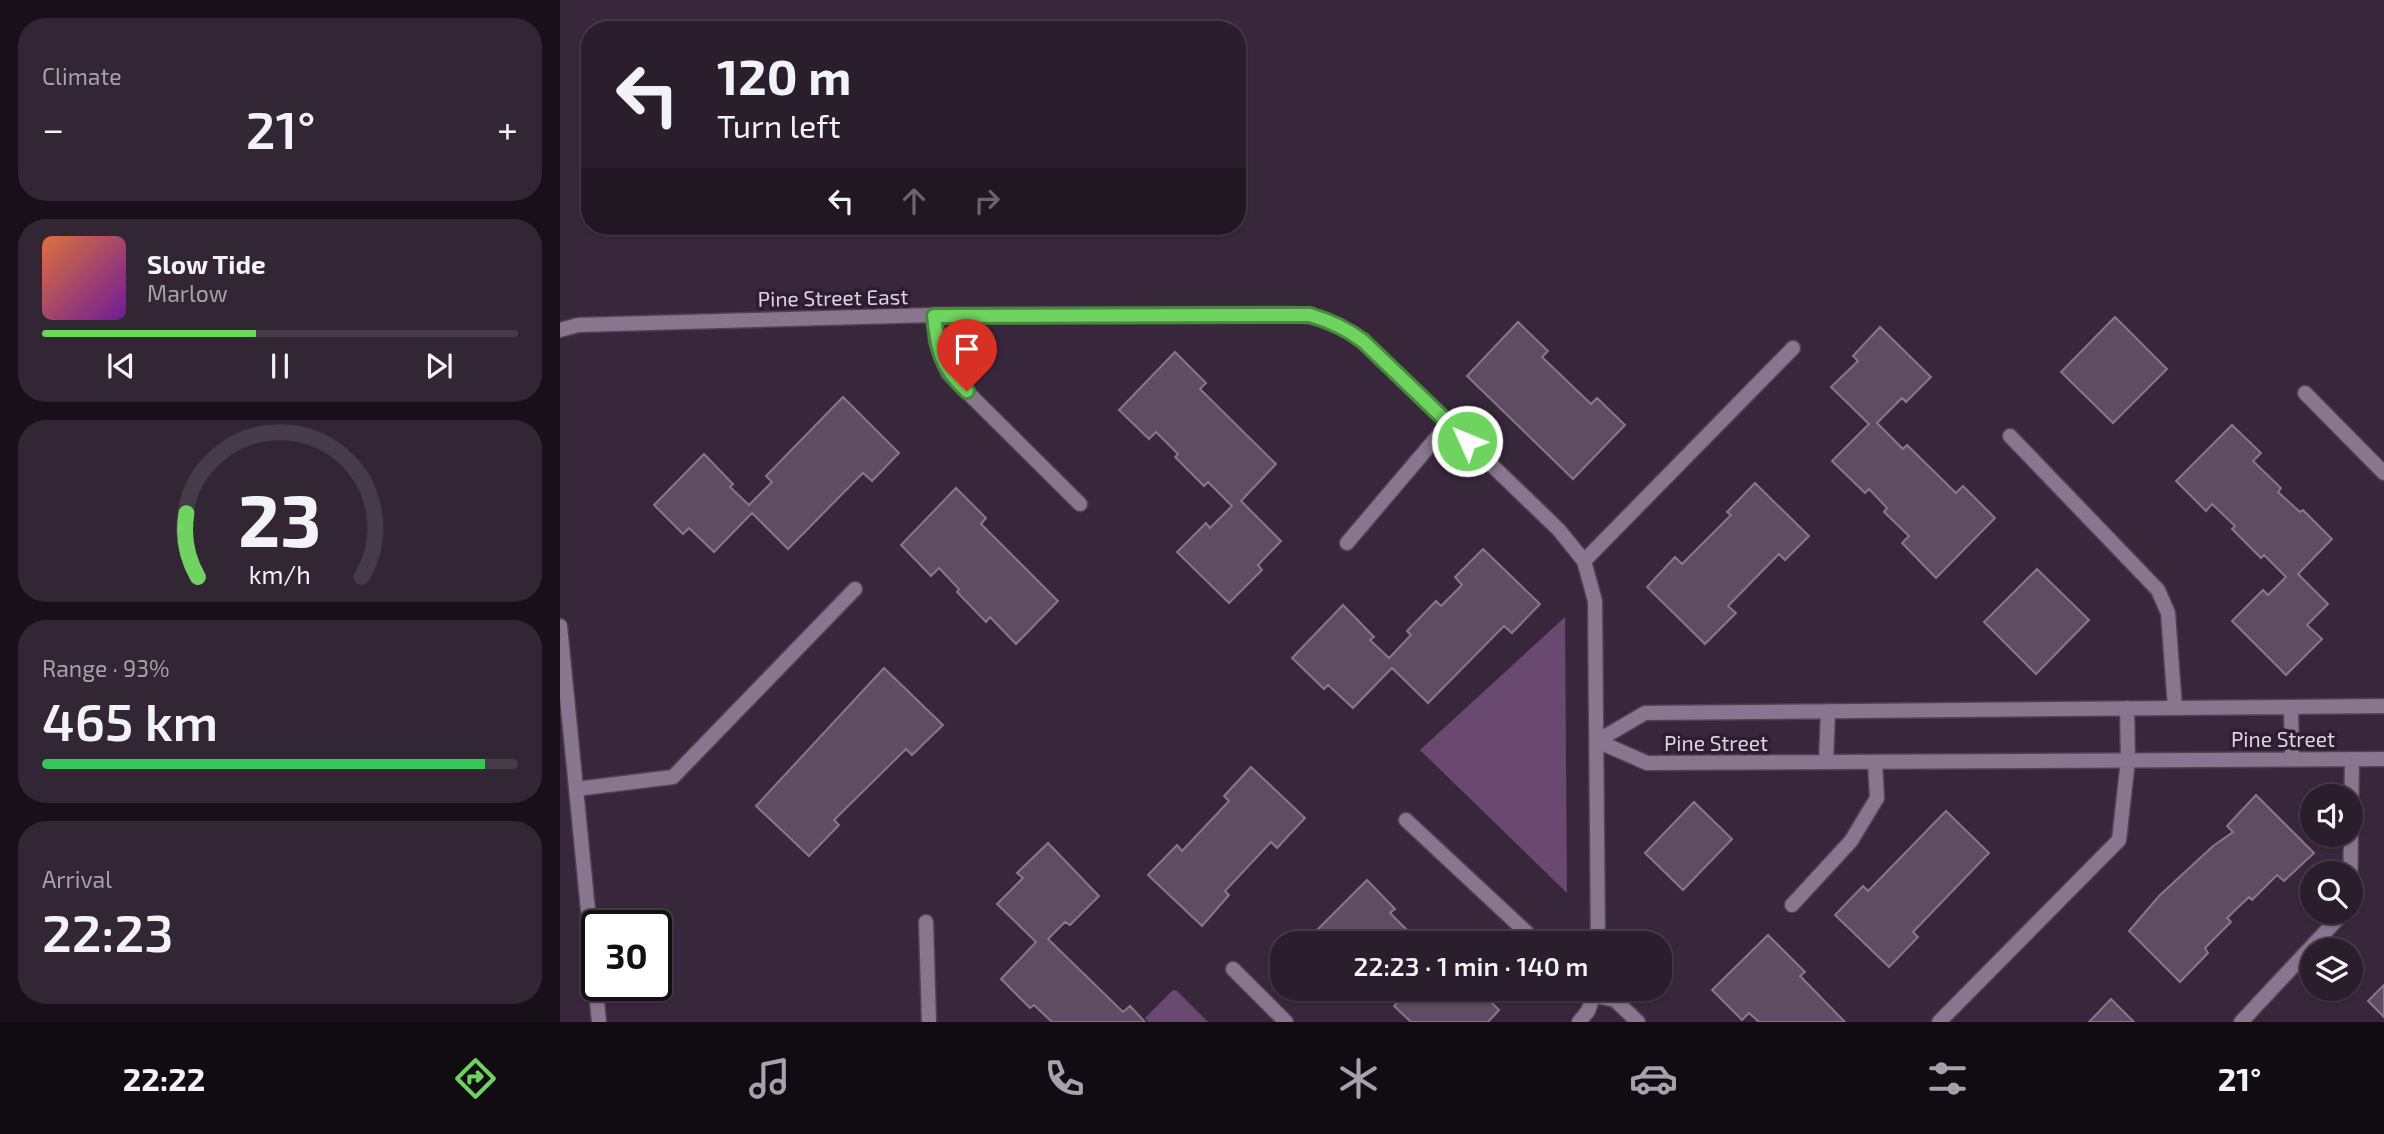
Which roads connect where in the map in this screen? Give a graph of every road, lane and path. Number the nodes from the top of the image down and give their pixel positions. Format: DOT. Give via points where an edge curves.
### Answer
graph roads {
  1 [pos="934,316"];
  2 [pos="560,330"];
  3 [pos="1793,348"];
  4 [pos="2305,393"];
  5 [pos="1448,424"];
  6 [pos="2010,436"];
  7 [pos="2384,473"];
  8 [pos="1080,504"];
  9 [pos="1347,543"];
  10 [pos="1584,561"];
  11 [pos="855,589"];
  12 [pos="560,626"];
  13 [pos="2291,706"];
  14 [pos="2384,706"];
  15 [pos="2127,708"];
  16 [pos="2175,708"];
  17 [pos="1828,711"];
  18 [pos="1597,741"];
  19 [pos="2292,759"];
  20 [pos="2352,759"];
  21 [pos="2384,759"];
  22 [pos="2128,760"];
  23 [pos="1826,762"];
  24 [pos="1875,762"];
  25 [pos="576,789"];
  26 [pos="1406,820"];
  27 [pos="2351,861"];
  28 [pos="1792,905"];
  29 [pos="926,922"];
  30 [pos="2333,924"];
  31 [pos="1525,931"];
  32 [pos="1598,931"];
  33 [pos="1233,969"];
  34 [pos="1590,1001"];
  35 [pos="1616,1001"];
  36 [pos="599,1022"];
  37 [pos="929,1022"];
  38 [pos="1286,1022"];
  39 [pos="1579,1022"];
  40 [pos="1638,1022"];
  41 [pos="1939,1022"];
  42 [pos="2241,1022"];
  1 -- 2 [label="street, Pine Street East" via="578,325"];
  1 -- 5 [label="street, Pine Street East" via="1310,315 1329,320 1363,341"];
  1 -- 8 [label="street" via="936,341 948,373"];
  3 -- 10 [label="street"];
  4 -- 7 [label="street"];
  5 -- 9 [label="street"];
  5 -- 10 [label="street, Pine Street East" via="1559,530"];
  6 -- 16 [label="street" via="2158,590 2168,613"];
  10 -- 18 [label="street, Pine Street East" via="1595,601"];
  11 -- 25 [label="street" via="673,777"];
  12 -- 25 [label="street"];
  13 -- 14 [label="street, Pine Street"];
  13 -- 16 [label="street, Pine Street"];
  13 -- 19 [label="street"];
  15 -- 16 [label="street, Pine Street"];
  15 -- 17 [label="street, Pine Street"];
  15 -- 22 [label="street"];
  17 -- 18 [label="street, Pine Street" via="1645,713"];
  17 -- 23 [label="street"];
  18 -- 23 [label="street, Pine Street" via="1647,763"];
  18 -- 32 [label="street, Pine Street East"];
  19 -- 20 [label="street, Pine Street"];
  19 -- 22 [label="street, Pine Street"];
  20 -- 21 [label="street, Pine Street"];
  20 -- 27 [label="street"];
  22 -- 24 [label="street, Pine Street"];
  22 -- 41 [label="street" via="2119,839"];
  23 -- 24 [label="street, Pine Street"];
  24 -- 28 [label="street" via="1877,798 1851,841"];
  25 -- 36 [label="street"];
  26 -- 31 [label="street"];
  29 -- 37 [label="street"];
  30 -- 42 [label="street"];
  33 -- 38 [label="street"];
  34 -- 39 [label="street"];
  35 -- 40 [label="street"];
}
